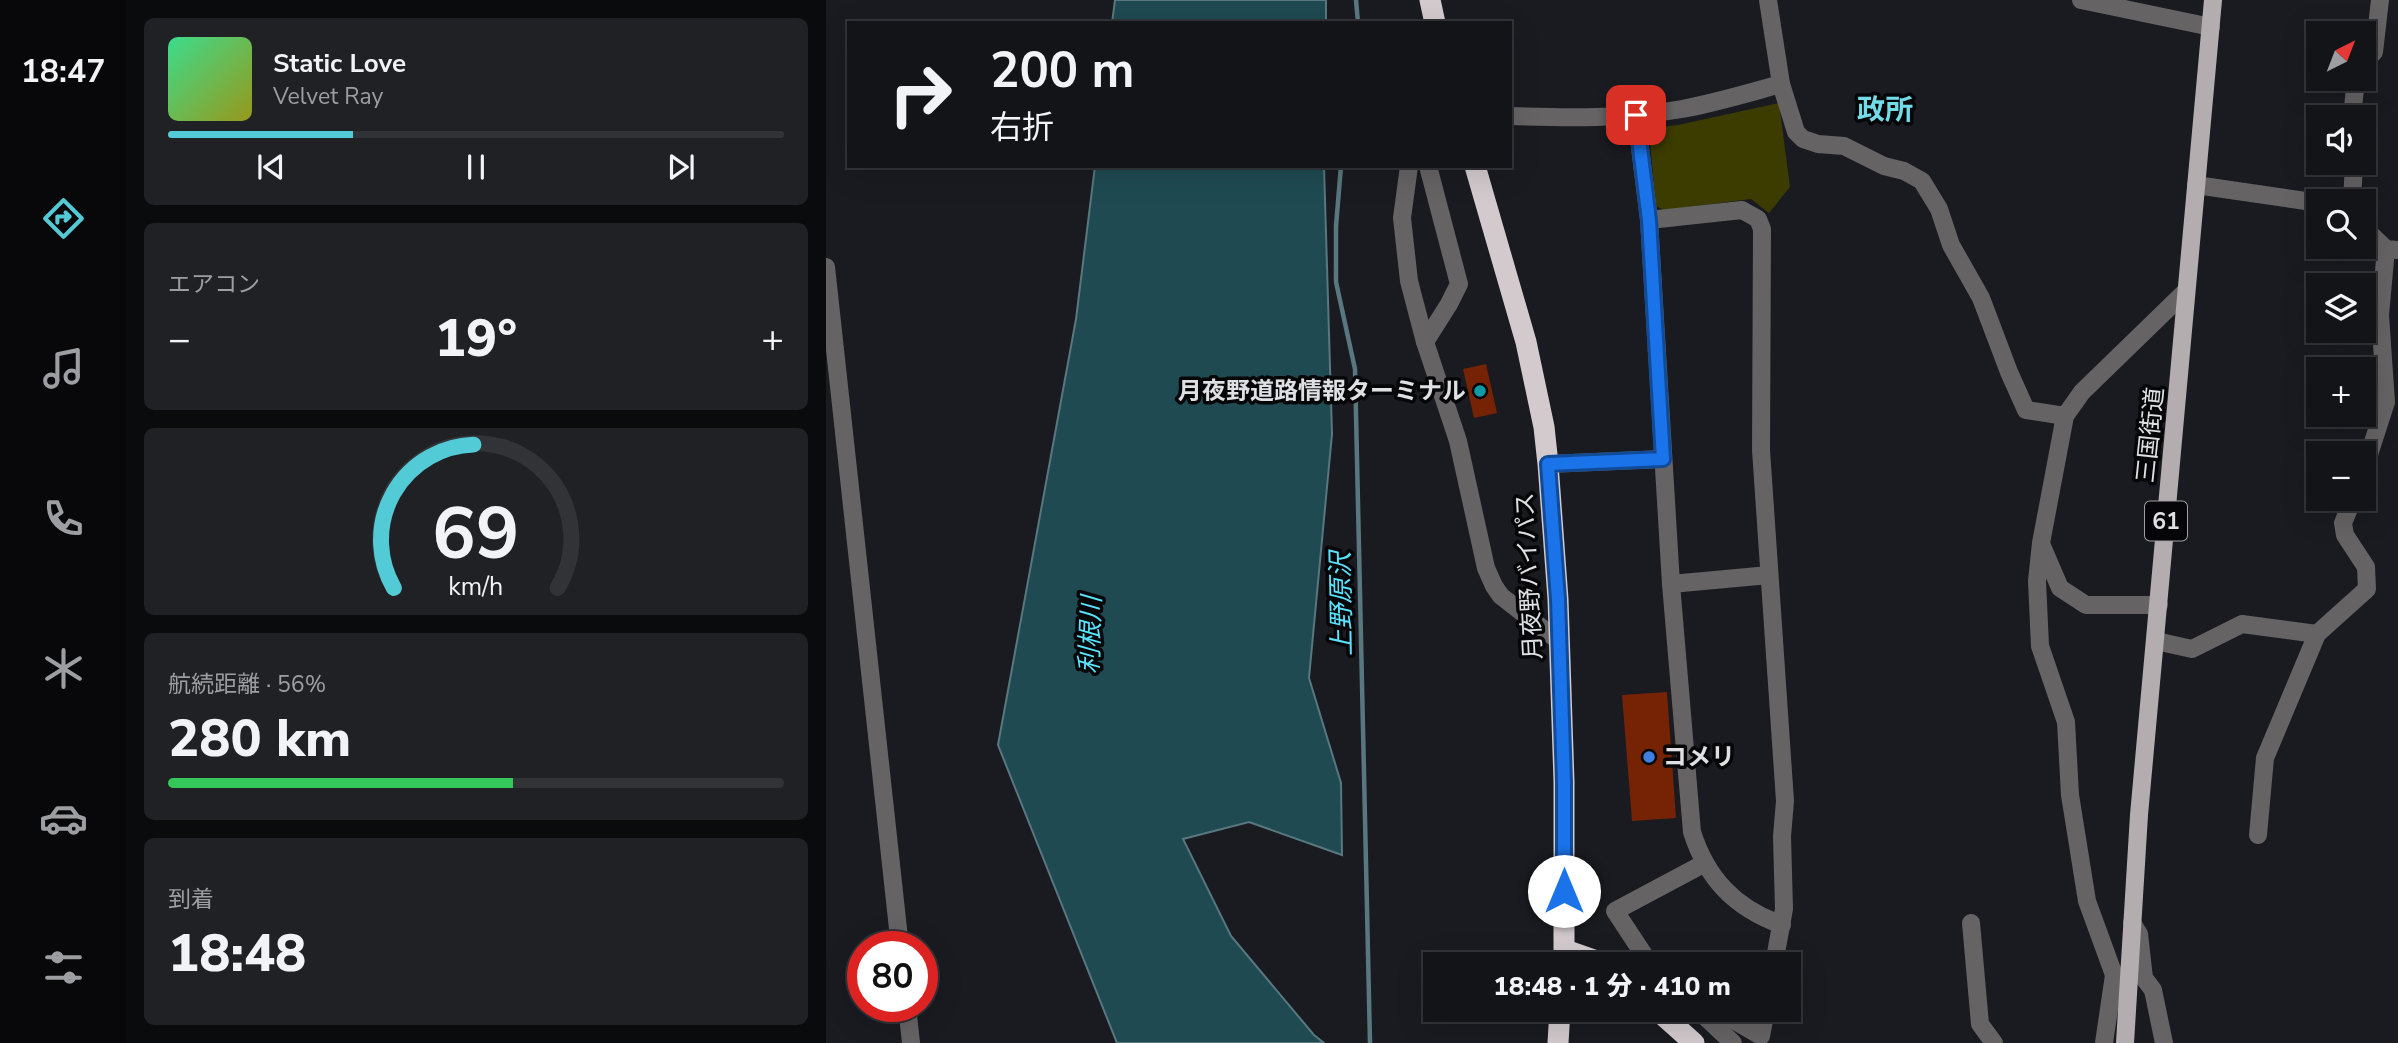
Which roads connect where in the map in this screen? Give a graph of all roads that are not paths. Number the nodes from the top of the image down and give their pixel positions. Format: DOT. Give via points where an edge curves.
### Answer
graph roads {
  1 [pos="1430,0"];
  2 [pos="1768,0"];
  3 [pos="2081,0"];
  4 [pos="2213,0"];
  5 [pos="2380,0"];
  6 [pos="1435,21"];
  7 [pos="2211,27"];
  8 [pos="2376,35"];
  9 [pos="1780,84"];
  10 [pos="1636,115"];
  11 [pos="1512,116"];
  12 [pos="1409,168"];
  13 [pos="1429,168"];
  14 [pos="1476,168"];
  15 [pos="2196,185"];
  16 [pos="2306,201"];
  17 [pos="1649,220"];
  18 [pos="2376,237"];
  19 [pos="2392,250"];
  20 [pos="826,267"];
  21 [pos="2186,291"];
  22 [pos="1425,342"];
  23 [pos="2065,416"];
  24 [pos="2373,441"];
  25 [pos="1663,459"];
  26 [pos="1548,464"];
  27 [pos="2348,511"];
  28 [pos="2041,543"];
  29 [pos="1769,575"];
  30 [pos="1671,584"];
  31 [pos="2159,605"];
  32 [pos="2316,634"];
  33 [pos="2156,641"];
  34 [pos="1560,642"];
  35 [pos="2258,835"];
  36 [pos="1705,863"];
  37 [pos="1970,923"];
  38 [pos="2132,923"];
  39 [pos="1782,925"];
  40 [pos="898,931"];
  41 [pos="1564,952"];
  42 [pos="1642,952"];
  43 [pos="1776,952"];
  44 [pos="2121,976"];
  45 [pos="909,1022"];
  46 [pos="1559,1022"];
  47 [pos="1670,1022"];
  48 [pos="1710,1022"];
  49 [pos="1737,1022"];
  50 [pos="1764,1022"];
  51 [pos="911,1043"];
  52 [pos="1558,1043"];
  53 [pos="1694,1043"];
  54 [pos="1732,1043"];
  55 [pos="1994,1043"];
  56 [pos="2104,1043"];
  57 [pos="2125,1043"];
  58 [pos="2165,1043"];
  1 -- 6 [label="highway"];
  2 -- 9 [label="street"];
  3 -- 7 [label="street"];
  4 -- 7 [label="main road, 三国街道 / 61"];
  5 -- 8 [label="street"];
  7 -- 15 [label="main road, 三国街道 / 61"];
  9 -- 10 [label="street" via="1683,109"];
  9 -- 23 [label="street" via="1792,124 1803,139 1844,146 1922,181 1981,298 2026,410"];
  10 -- 11 [label="street"];
  10 -- 17 [label="street"];
  12 -- 22 [label="street" via="1403,239"];
  13 -- 22 [label="street" via="1459,284"];
  14 -- 26 [label="highway, 月夜野バイパス" via="1526,342"];
  15 -- 16 [label="street"];
  15 -- 21 [label="main road, 三国街道 / 61"];
  17 -- 25 [label="street"];
  17 -- 29 [label="street" via="1742,210 1761,224 1761,450"];
  18 -- 19 [label="street"];
  19 -- 24 [label="street" via="2380,316 2386,402"];
  20 -- 40 [label="street"];
  21 -- 23 [label="street" via="2082,392"];
  21 -- 31 [label="main road, 三国街道 / 61"];
  22 -- 34 [label="street" via="1458,441 1489,576 1502,596"];
  23 -- 28 [label="street"];
  25 -- 26 [label="street"];
  25 -- 30 [label="street"];
  26 -- 34 [label="highway, 月夜野バイパス"];
  27 -- 32 [label="street" via="2345,535 2366,568 2367,589"];
  28 -- 31 [label="street" via="2060,587 2086,605"];
  28 -- 44 [label="street" via="2037,581 2040,646 2066,722 2070,795 2087,901"];
  29 -- 30 [label="street"];
  29 -- 39 [label="street" via="1785,801"];
  30 -- 36 [label="street" via="1689,808 1692,832"];
  31 -- 33 [label="main road, 三国街道 / 61"];
  32 -- 33 [label="street" via="2242,624 2192,649"];
  32 -- 35 [label="street" via="2265,758"];
  33 -- 38 [label="main road, 三国街道 / 61"];
  34 -- 41 [label="highway, 月夜野バイパス"];
  36 -- 39 [label="street" via="1730,895 1758,916"];
  36 -- 42 [label="street" via="1615,911"];
  37 -- 55 [label="street" via="1980,1024"];
  38 -- 44 [label="main road, 三国街道 / 61"];
  38 -- 58 [label="street" via="2139,934 2144,978 2153,990"];
  39 -- 43 [label="street"];
  44 -- 56 [label="street" via="2112,982"];
  44 -- 57 [label="main road, 三国街道 / 61"];
  45 -- 51 [label="street"];
  46 -- 52 [label="highway"];
  47 -- 53 [label="highway"];
  48 -- 54 [label="street"];
  49 -- 50 [label="street" via="1761,1036"];
}
